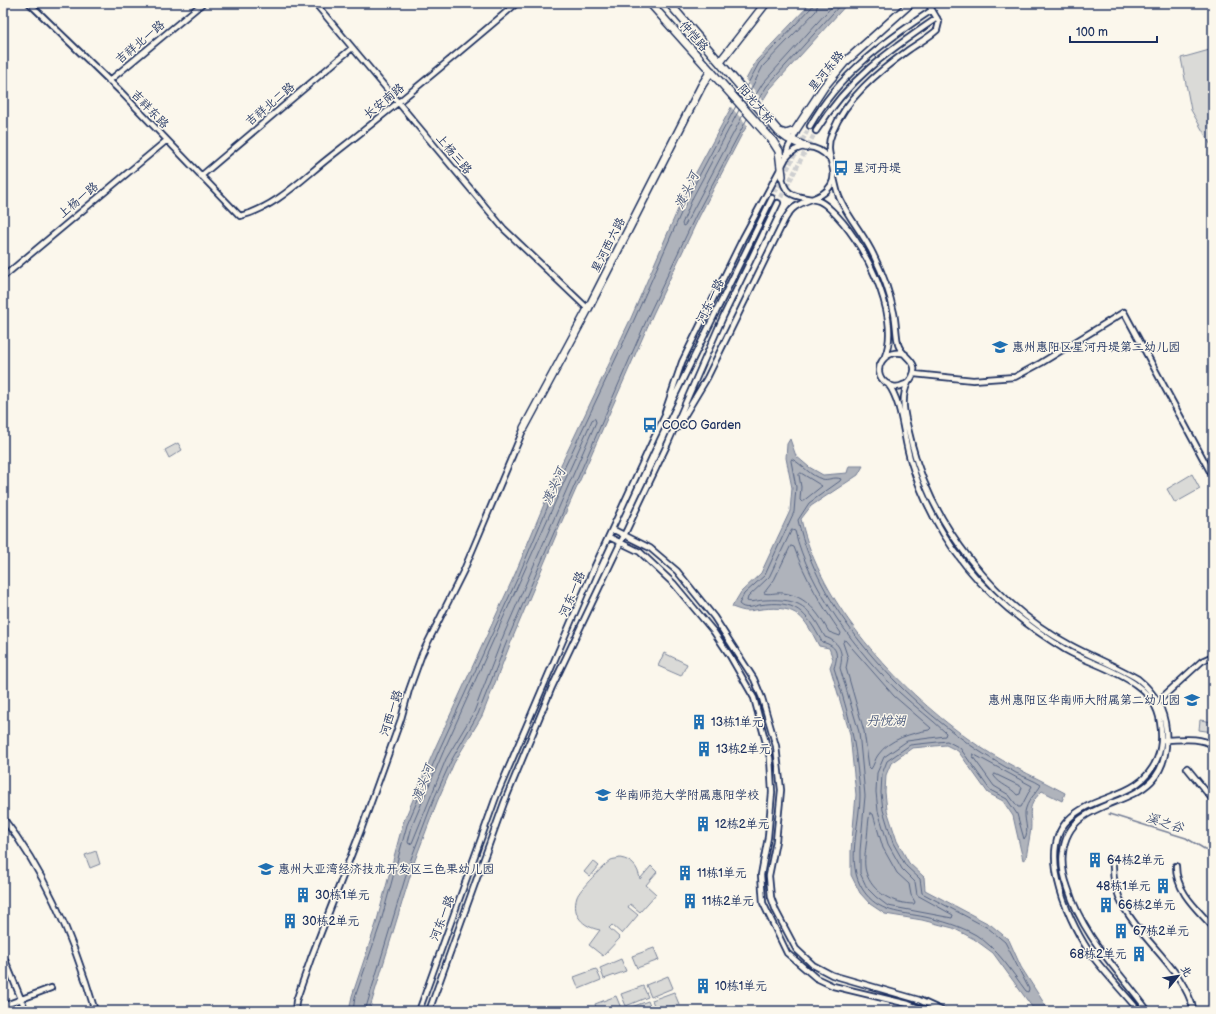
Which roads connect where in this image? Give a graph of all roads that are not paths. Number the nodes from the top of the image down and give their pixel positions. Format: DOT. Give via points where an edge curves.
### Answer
graph roads {
  1 [pos="29,3"];
  2 [pos="203,3"];
  3 [pos="315,3"];
  4 [pos="517,3"];
  5 [pos="650,3"];
  6 [pos="669,3"];
  7 [pos="766,3"];
  8 [pos="911,3"];
  9 [pos="928,3"];
  10 [pos="932,10"];
  11 [pos="937,18"];
  12 [pos="352,48"];
  13 [pos="720,62"];
  14 [pos="711,71"];
  15 [pos="730,76"];
  16 [pos="109,81"];
  17 [pos="723,83"];
  18 [pos="398,104"];
  19 [pos="804,119"];
  20 [pos="810,126"];
  21 [pos="778,131"];
  22 [pos="816,131"];
  23 [pos="166,140"];
  24 [pos="791,140"];
  25 [pos="806,147"];
  26 [pos="829,158"];
  27 [pos="783,163"];
  28 [pos="201,176"];
  29 [pos="782,176"];
  30 [pos="834,176"];
  31 [pos="772,198"];
  32 [pos="811,199"];
  33 [pos="778,203"];
  34 [pos="259,209"];
  35 [pos="3,277"];
  36 [pos="588,309"];
  37 [pos="906,354"];
  38 [pos="884,357"];
  39 [pos="914,374"];
  40 [pos="908,383"];
  41 [pos="888,384"];
  42 [pos="660,426"];
  43 [pos="524,428"];
  44 [pos="668,443"];
  45 [pos="1213,477"];
  46 [pos="612,529"];
  47 [pos="625,535"];
  48 [pos="609,537"];
  49 [pos="622,543"];
  50 [pos="1213,656"];
  51 [pos="1158,701"];
  52 [pos="1153,705"];
  53 [pos="1164,740"];
  54 [pos="1213,745"];
  55 [pos="1187,768"];
  56 [pos="1213,800"];
  57 [pos="3,818"];
  58 [pos="1113,860"];
  59 [pos="1176,866"];
  60 [pos="1213,926"];
  61 [pos="3,955"];
  62 [pos="51,988"];
  63 [pos="21,999"];
  64 [pos="3,1006"];
  65 [pos="26,1011"];
  66 [pos="95,1011"];
  67 [pos="295,1011"];
  68 [pos="419,1011"];
  69 [pos="429,1011"];
  70 [pos="926,1011"];
  71 [pos="942,1011"];
  72 [pos="1139,1011"];
  73 [pos="1148,1011"];
  74 [pos="1194,1011"];
  1 -- 16 [label="street, 吉祥东路"];
  2 -- 16 [label="street, 吉祥北一路"];
  3 -- 12 [label="street, 上杨三路"];
  4 -- 18 [label="street, 长安南路"];
  5 -- 14 [label="street, 仲恺路"];
  6 -- 13 [label="street, 仲恺路"];
  7 -- 13 [label="street"];
  8 -- 19 [label="street, 星河东路" via="844,63 824,87"];
  9 -- 10 [label="street"];
  10 -- 11 [label="street"];
  10 -- 20 [label="street" via="873,51 847,74 829,95"];
  11 -- 22 [label="street" via="861,74"];
  11 -- 26 [label="street" via="937,30 882,70 850,103 840,116 829,139"];
  12 -- 18 [label="street, 上杨三路"];
  12 -- 28 [label="street, 吉祥北二路"];
  13 -- 15 [label="street, 仲恺路"];
  14 -- 17 [label="street, 仲恺路"];
  14 -- 36 [label="street, 星河西六路"];
  15 -- 21 [label="street, 阳光大桥"];
  16 -- 23 [label="street, 吉祥东路"];
  17 -- 27 [label="street, 阳光大桥" via="772,140"];
  18 -- 34 [label="street, 长安南路" via="275,200"];
  18 -- 36 [label="street, 上杨三路" via="504,229"];
  19 -- 21 [label="street, 星河东路" via="792,132 786,134"];
  19 -- 24 [label="street"];
  21 -- 24 [label="street"];
  23 -- 28 [label="street, 吉祥东路"];
  23 -- 35 [label="street, 上杨一路"];
  24 -- 25 [label="street"];
  24 -- 27 [label="street"];
  25 -- 26 [label="street" via="815,148"];
  25 -- 27 [label="street" via="797,149"];
  26 -- 30 [label="street"];
  27 -- 29 [label="street"];
  27 -- 42 [label="street" via="682,362"];
  28 -- 34 [label="street, 吉祥东路" via="240,216"];
  29 -- 32 [label="street" via="789,191 803,199"];
  30 -- 32 [label="street" via="826,192"];
  30 -- 37 [label="street" via="841,201 869,246 881,272 894,313 898,343"];
  31 -- 42 [label="street, 河东一路"];
  32 -- 38 [label="street" via="820,202 840,219 868,261 880,290 887,320 889,339"];
  32 -- 44 [label="street" via="796,206 784,221 704,383"];
  33 -- 44 [label="street, 河东一路" via="723,317"];
  36 -- 43 [label="street, 星河西六路"];
  37 -- 38 [label="street" via="894,352"];
  37 -- 39 [label="street" via="913,363"];
  38 -- 41 [label="street" via="880,373"];
  39 -- 40 [label="street"];
  39 -- 45 [label="street" via="973,380 1015,376 1124,312"];
  40 -- 41 [label="street" via="897,387"];
  40 -- 51 [label="street" via="902,398 914,452 928,490 954,539 1016,608 1069,645 1138,679"];
  41 -- 52 [label="street" via="896,397 910,461 925,498 964,563 991,594 1034,629 1067,651 1136,685"];
  42 -- 46 [label="street, 河东一路"];
  43 -- 67 [label="street, 河西一路" via="464,570 422,654 346,871 311,958"];
  44 -- 47 [label="street, 河东一路"];
  46 -- 47 [label="street"];
  46 -- 48 [label="street, 河东一路"];
  47 -- 49 [label="street, 河东一路"];
  47 -- 71 [label="street" via="666,559 695,592 736,650 754,679 762,698 776,746 781,790 776,841 769,876 771,897 796,949 813,965 832,975 906,996"];
  48 -- 49 [label="street"];
  48 -- 68 [label="street, 河东一路" via="496,797"];
  49 -- 69 [label="street, 河东一路" via="552,687 504,803"];
  49 -- 70 [label="street" via="640,552 656,566 698,612 730,656 754,698 771,765 772,792 768,837 761,875 763,903 787,953 816,978 834,986 908,1004"];
  50 -- 51 [label="street" via="1202,661"];
  51 -- 52 [label="street"];
  51 -- 53 [label="street" via="1165,720"];
  52 -- 53 [label="street"];
  53 -- 54 [label="street" via="1205,740"];
  53 -- 72 [label="street" via="1155,763 1145,778 1126,791 1077,812 1066,821 1055,847 1056,870 1073,923 1093,957"];
  53 -- 73 [label="street" via="1163,760 1154,780 1136,793 1077,820 1070,830 1063,852 1066,881 1079,919"];
  55 -- 56 [label="street"];
  57 -- 66 [label="street" via="23,846 53,900"];
  58 -- 74 [label="street" via="1112,874 1124,908 1132,922 1177,974"];
  59 -- 60 [label="street" via="1180,888"];
  61 -- 63 [label="street"];
  62 -- 63 [label="street"];
  63 -- 64 [label="street"];
  63 -- 65 [label="street"];
}
